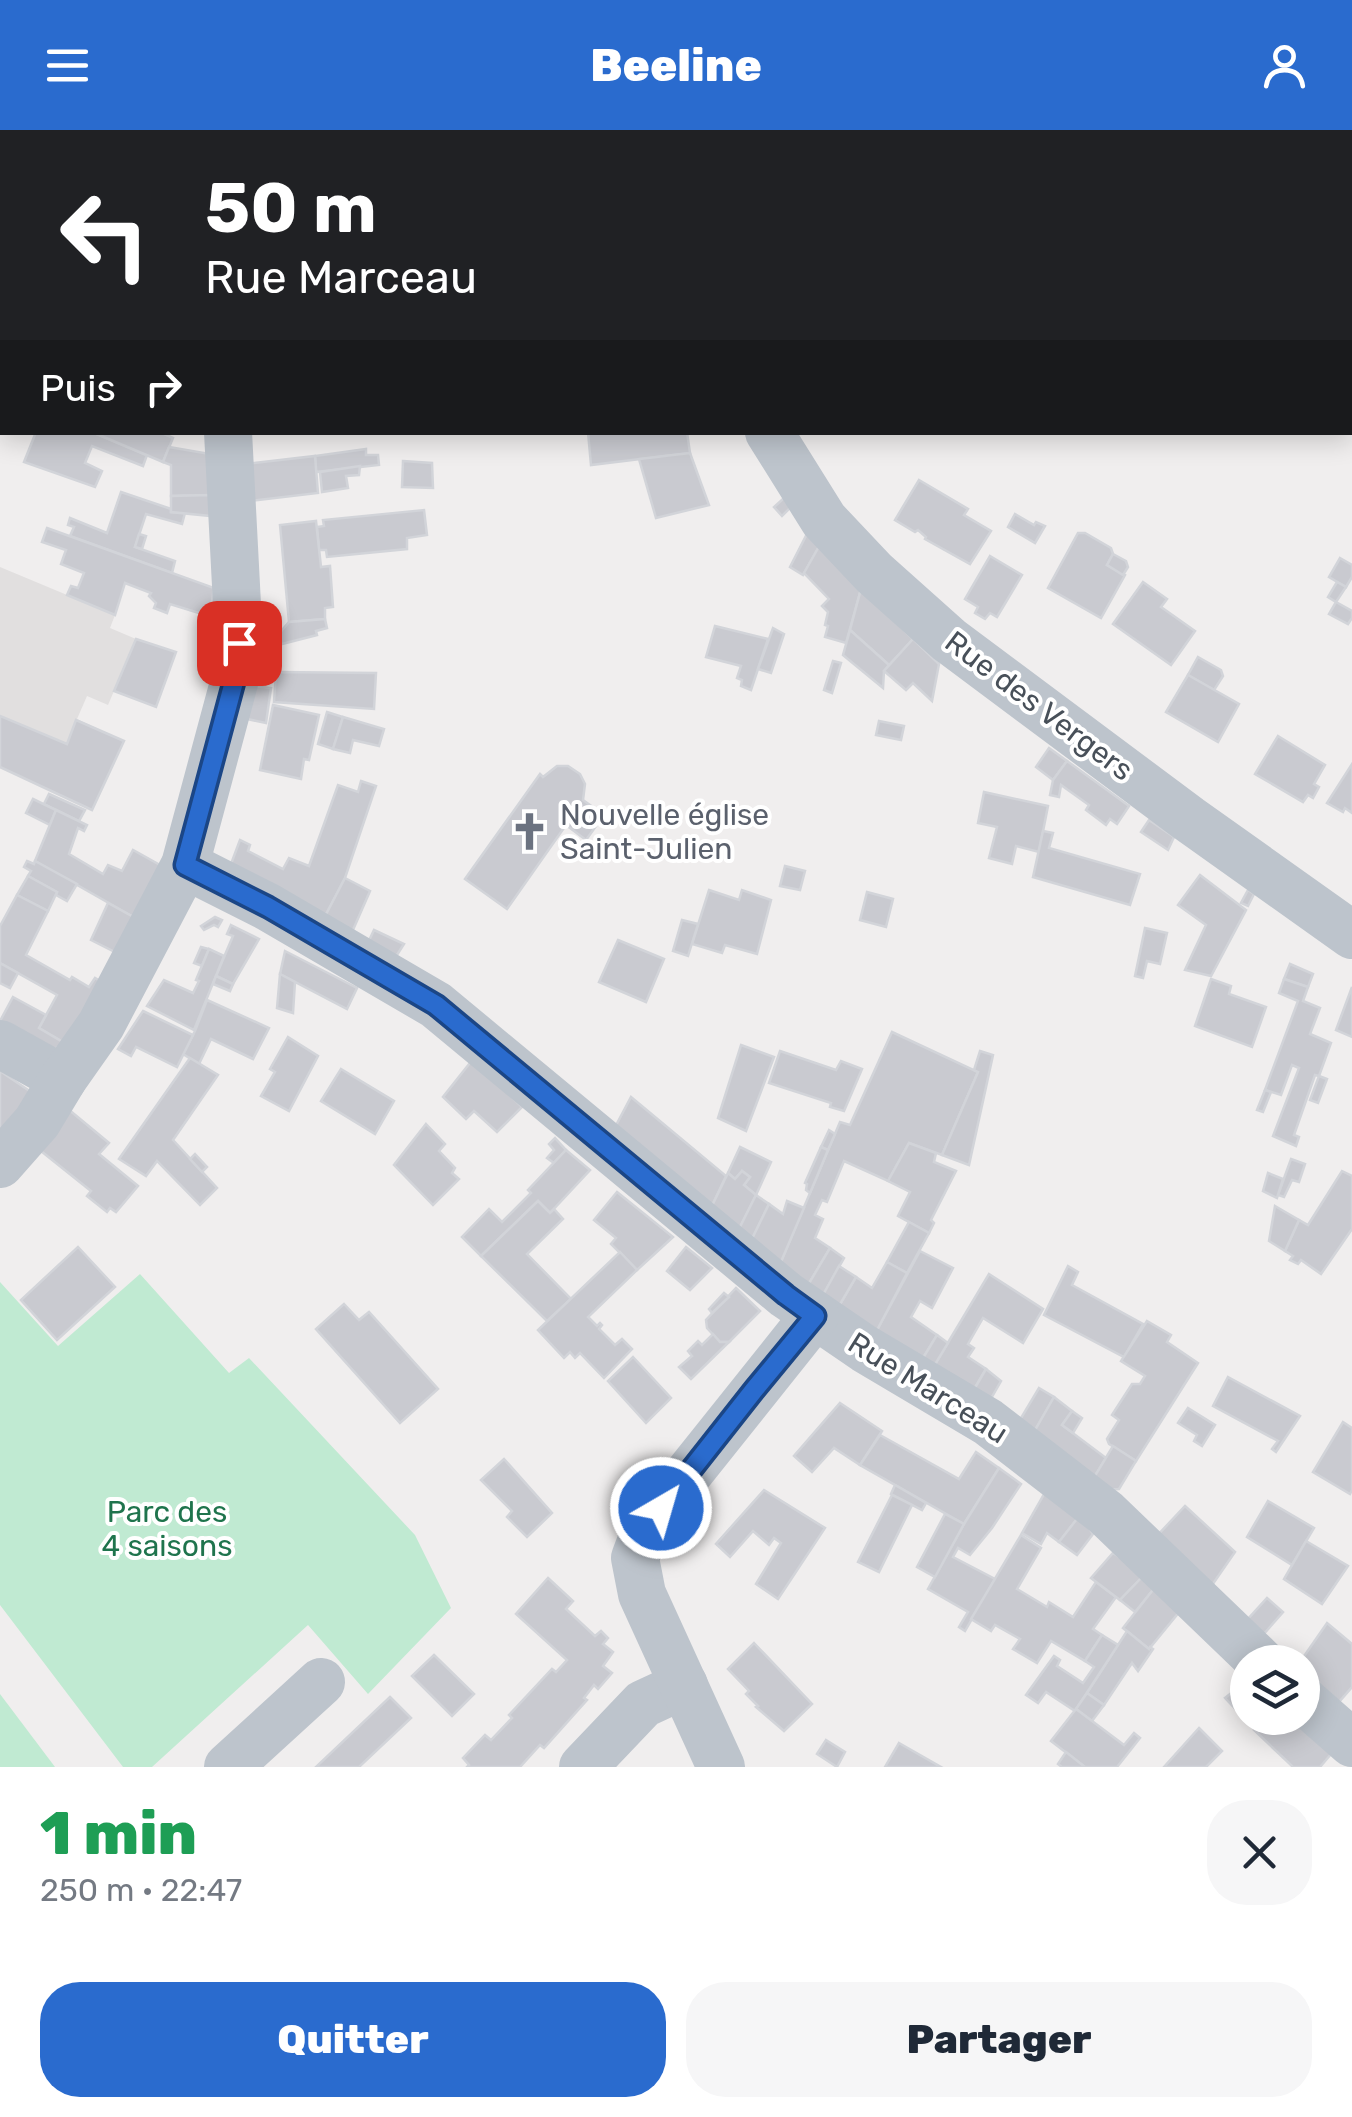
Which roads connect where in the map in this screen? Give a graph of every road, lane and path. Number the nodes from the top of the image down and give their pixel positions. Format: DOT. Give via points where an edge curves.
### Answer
graph roads {
  1 [pos="228,435"];
  2 [pos="771,435"];
  3 [pos="185,865"];
  4 [pos="1352,935"];
  5 [pos="0,1044"];
  6 [pos="63,1079"];
  7 [pos="0,1164"];
  8 [pos="815,1316"];
  9 [pos="1243,1645"];
  10 [pos="321,1682"];
  11 [pos="684,1685"];
  12 [pos="1320,1715"];
  13 [pos="1352,1743"];
  14 [pos="228,1767"];
  15 [pos="583,1767"];
  16 [pos="721,1767"];
  1 -- 3 [label="street" via="239,643"];
  2 -- 4 [label="street, Rue des Vergers" via="824,520 949,640"];
  3 -- 6 [label="street" via="101,1025"];
  3 -- 8 [label="street, Rue Marceau" via="436,1005"];
  5 -- 6 [label="street"];
  6 -- 7 [label="street"];
  8 -- 9 [label="street, Rue Marceau" via="988,1422 1106,1513"];
  8 -- 11 [label="street" via="661,1508 635,1558 642,1594"];
  10 -- 14 [label="street"];
  11 -- 15 [label="street" via="643,1704"];
  11 -- 16 [label="street"];
  12 -- 13 [label="street"];
}
